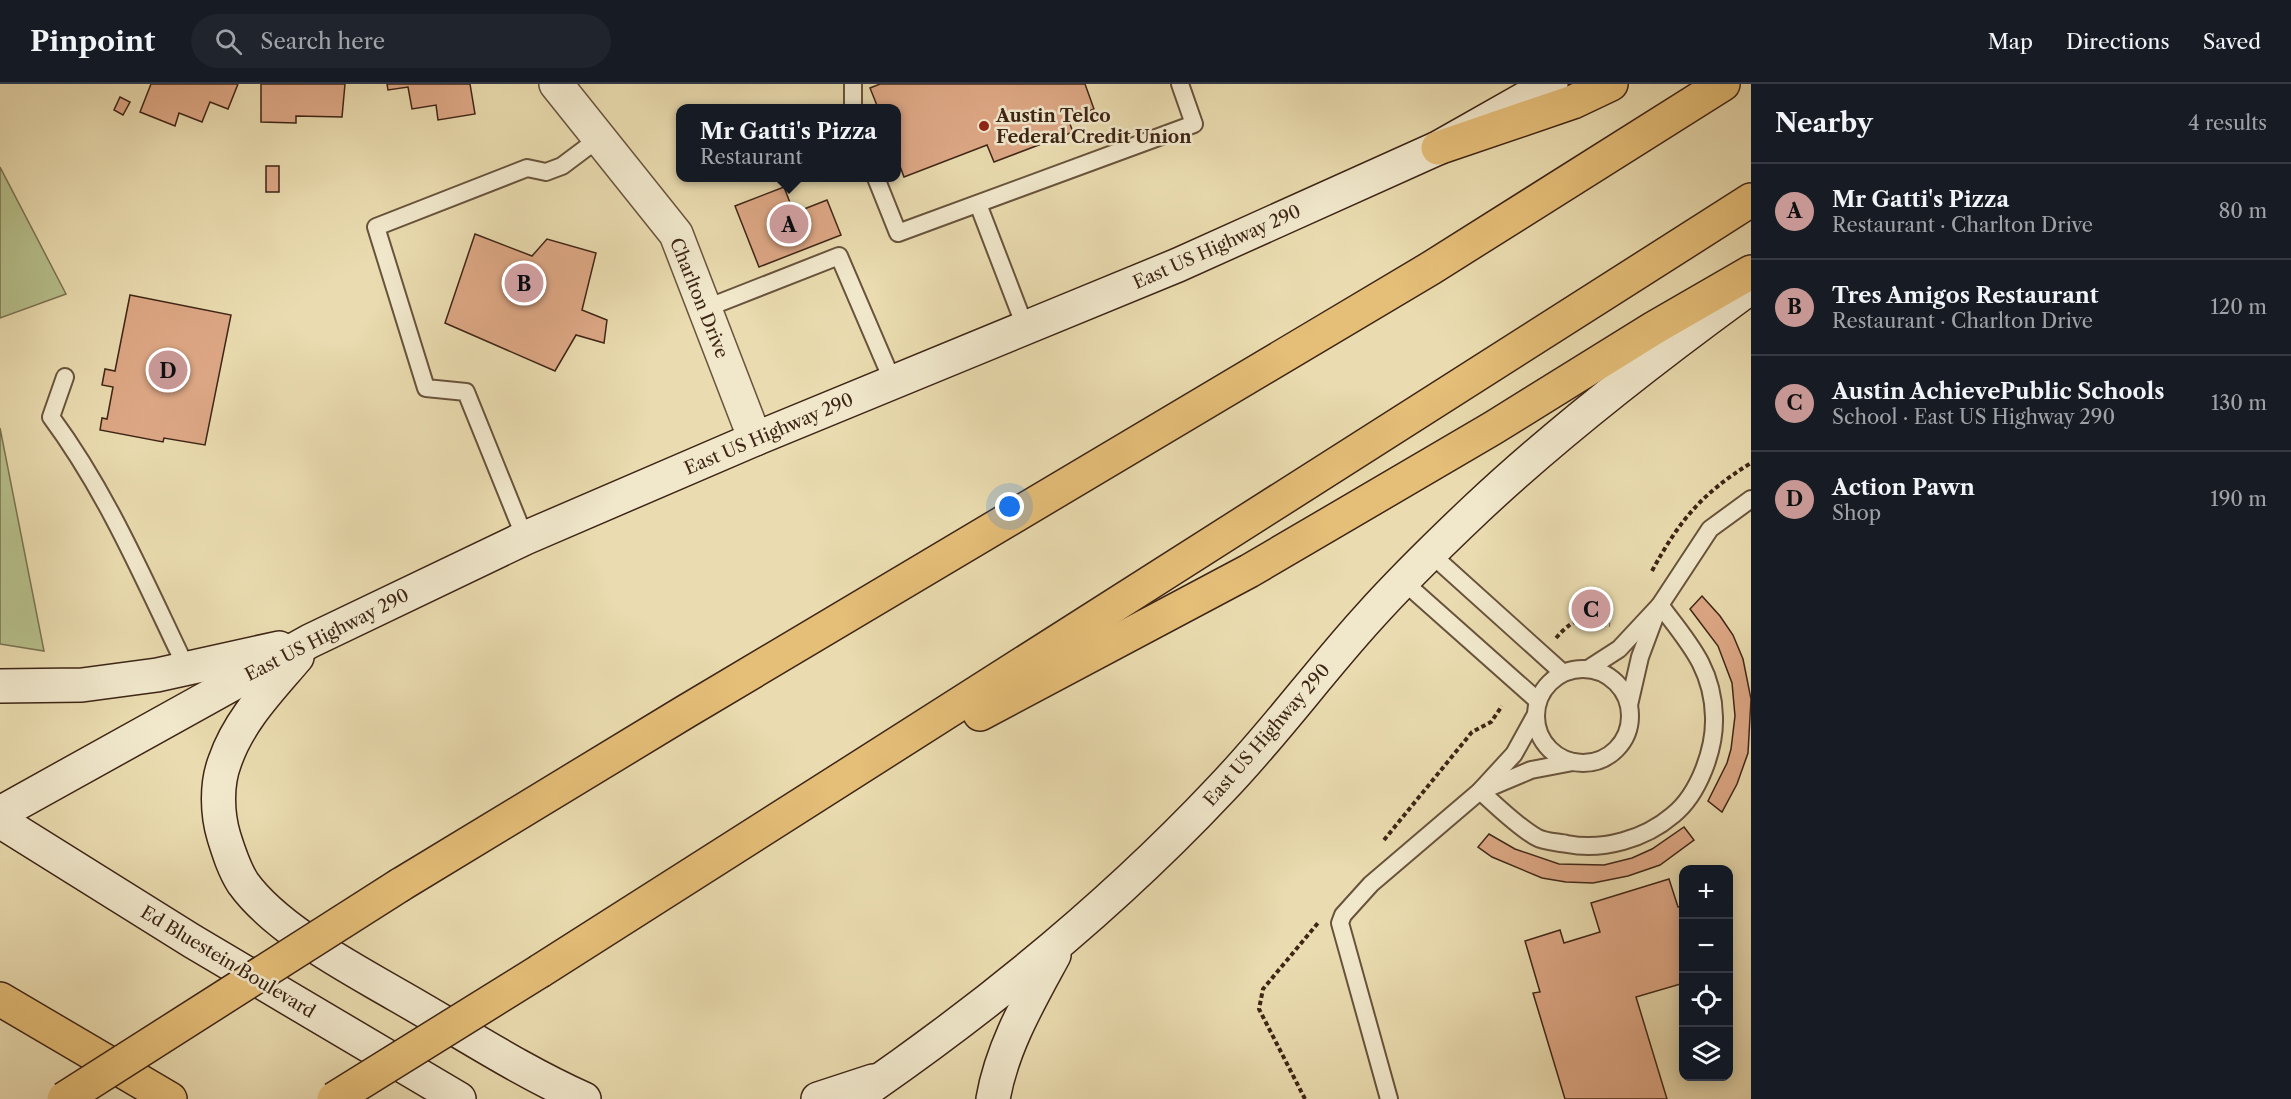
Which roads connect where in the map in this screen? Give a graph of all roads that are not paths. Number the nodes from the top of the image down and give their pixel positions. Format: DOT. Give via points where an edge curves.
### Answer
graph roads {
  1 [pos="556,84"];
  2 [pos="853,84"];
  3 [pos="1180,84"];
  4 [pos="1551,84"];
  5 [pos="1611,84"];
  6 [pos="1723,84"];
  7 [pos="853,104"];
  8 [pos="598,139"];
  9 [pos="1438,148"];
  10 [pos="878,182"];
  11 [pos="1751,200"];
  12 [pos="978,204"];
  13 [pos="1751,272"];
  14 [pos="1751,287"];
  15 [pos="704,309"];
  16 [pos="1026,329"];
  17 [pos="65,378"];
  18 [pos="893,382"];
  19 [pos="755,439"];
  20 [pos="1751,499"];
  21 [pos="525,538"];
  22 [pos="1431,554"];
  23 [pos="1404,582"];
  24 [pos="1660,605"];
  25 [pos="310,642"];
  26 [pos="186,667"];
  27 [pos="1588,669"];
  28 [pos="1563,673"];
  29 [pos="0,686"];
  30 [pos="1629,705"];
  31 [pos="1537,708"];
  32 [pos="1573,762"];
  33 [pos="863,766"];
  34 [pos="1480,791"];
  35 [pos="0,813"];
  36 [pos="0,821"];
  37 [pos="1061,941"];
  38 [pos="0,999"];
  39 [pos="886,1076"];
  40 [pos="64,1099"];
  41 [pos="170,1099"];
  42 [pos="334,1099"];
  43 [pos="459,1099"];
  44 [pos="584,1099"];
  45 [pos="818,1099"];
  46 [pos="853,1099"];
  47 [pos="993,1099"];
  48 [pos="1389,1099"];
  1 -- 8 [label="main road, Charlton Drive"];
  2 -- 7 [label="lane"];
  3 -- 12 [label="lane" via="1194,124"];
  4 -- 9 [label="main road, East US Highway 290"];
  5 -- 9 [label="highway" via="1573,102"];
  6 -- 40 [label="highway, bridge" via="1431,268 400,885"];
  8 -- 15 [label="main road, Charlton Drive" via="676,234"];
  8 -- 21 [label="lane" via="562,166 546,172 528,168 376,227 426,388 466,392"];
  9 -- 16 [label="main road, East US Highway 290"];
  10 -- 12 [label="lane" via="897,233"];
  11 -- 33 [label="highway"];
  12 -- 16 [label="lane"];
  13 -- 33 [label="highway" via="1249,571 991,709"];
  14 -- 22 [label="main road, East US Highway 290" via="1560,436"];
  15 -- 18 [label="lane" via="839,256"];
  15 -- 19 [label="main road, Charlton Drive"];
  16 -- 18 [label="main road, East US Highway 290"];
  17 -- 26 [label="lane" via="51,417 105,499"];
  18 -- 19 [label="main road, East US Highway 290"];
  19 -- 21 [label="main road, East US Highway 290"];
  20 -- 24 [label="lane" via="1710,529"];
  21 -- 25 [label="main road, East US Highway 290"];
  22 -- 23 [label="main road, East US Highway 290"];
  22 -- 28 [label="lane"];
  23 -- 31 [label="lane"];
  23 -- 37 [label="main road, East US Highway 290" via="1369,617 1216,795 1153,860"];
  24 -- 27 [label="lane" via="1619,649"];
  24 -- 30 [label="lane" via="1640,657"];
  24 -- 34 [label="lane" via="1696,652 1708,677 1714,717 1705,768 1695,789 1674,815 1645,833 1614,844 1582,847 1537,838"];
  25 -- 26 [label="main road"];
  25 -- 35 [label="main road, East US Highway 290"];
  25 -- 44 [label="main road" via="253,709 224,762 220,824 243,882 278,919 347,966"];
  26 -- 29 [label="main road" via="82,685"];
  27 -- 28 [label="lane"];
  27 -- 30 [label="lane" via="1614,681"];
  28 -- 31 [label="lane" via="1544,689"];
  30 -- 32 [label="lane" via="1625,736 1616,749 1604,758"];
  31 -- 32 [label="lane" via="1538,732 1546,745"];
  31 -- 34 [label="lane" via="1514,754"];
  32 -- 34 [label="lane" via="1531,770"];
  33 -- 42 [label="highway, bridge"];
  34 -- 48 [label="lane" via="1371,884 1340,923"];
  36 -- 43 [label="main road, Ed Bluestein Boulevard" via="192,941"];
  37 -- 39 [label="main road, East US Highway 290" via="963,1022"];
  37 -- 47 [label="main road" via="1019,1020 998,1074"];
  38 -- 41 [label="highway"];
  39 -- 45 [label="main road"];
  39 -- 46 [label="main road, East US Highway 290"];
}
